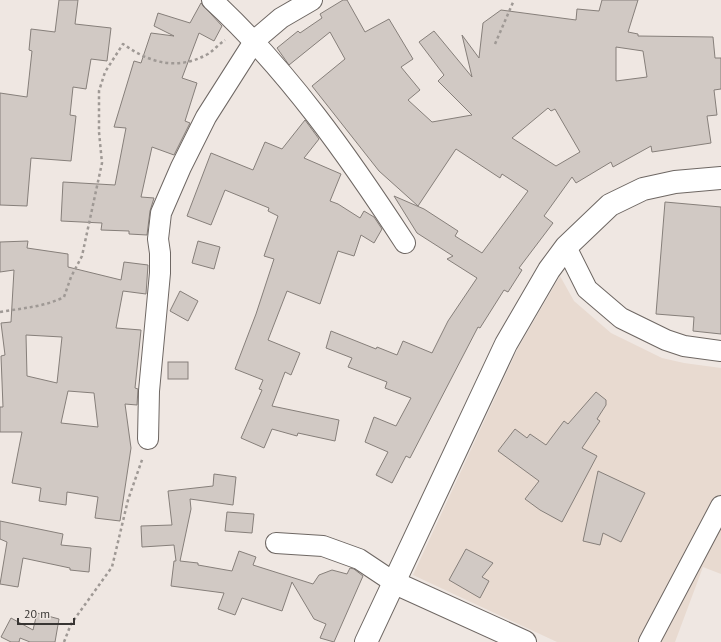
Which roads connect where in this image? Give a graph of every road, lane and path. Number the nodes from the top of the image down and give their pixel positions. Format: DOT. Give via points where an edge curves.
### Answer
graph roads {
  1 [pos="212,0"];
  2 [pos="312,0"];
  3 [pos="514,0"];
  4 [pos="249,34"];
  5 [pos="495,44"];
  6 [pos="721,178"];
  7 [pos="405,243"];
  8 [pos="566,247"];
  9 [pos="0,312"];
  10 [pos="721,351"];
  11 [pos="148,439"];
  12 [pos="721,506"];
  13 [pos="276,543"];
  14 [pos="395,583"];
  15 [pos="64,642"];
  16 [pos="366,642"];
  17 [pos="525,642"];
  18 [pos="649,642"];
  1 -- 4 [label="street"];
  2 -- 4 [label="street"];
  3 -- 5 [label="path"];
  4 -- 7 [label="street" via="366,183"];
  4 -- 9 [label="path" via="222,42 208,54 175,64 161,63 123,44 105,72 99,92 102,163 82,256 64,297 51,304 34,308"];
  4 -- 11 [label="street" via="181,167 161,214 158,239 160,273 149,391"];
  6 -- 8 [label="main road" via="676,182 642,189 610,205"];
  8 -- 10 [label="street" via="587,290 621,318 684,346"];
  8 -- 14 [label="main road" via="549,270 506,344"];
  11 -- 15 [label="path" via="128,500 112,567 71,624"];
  12 -- 18 [label="street"];
  13 -- 14 [label="street" via="323,546 359,559"];
  14 -- 16 [label="main road"];
  14 -- 17 [label="main road"];
}
